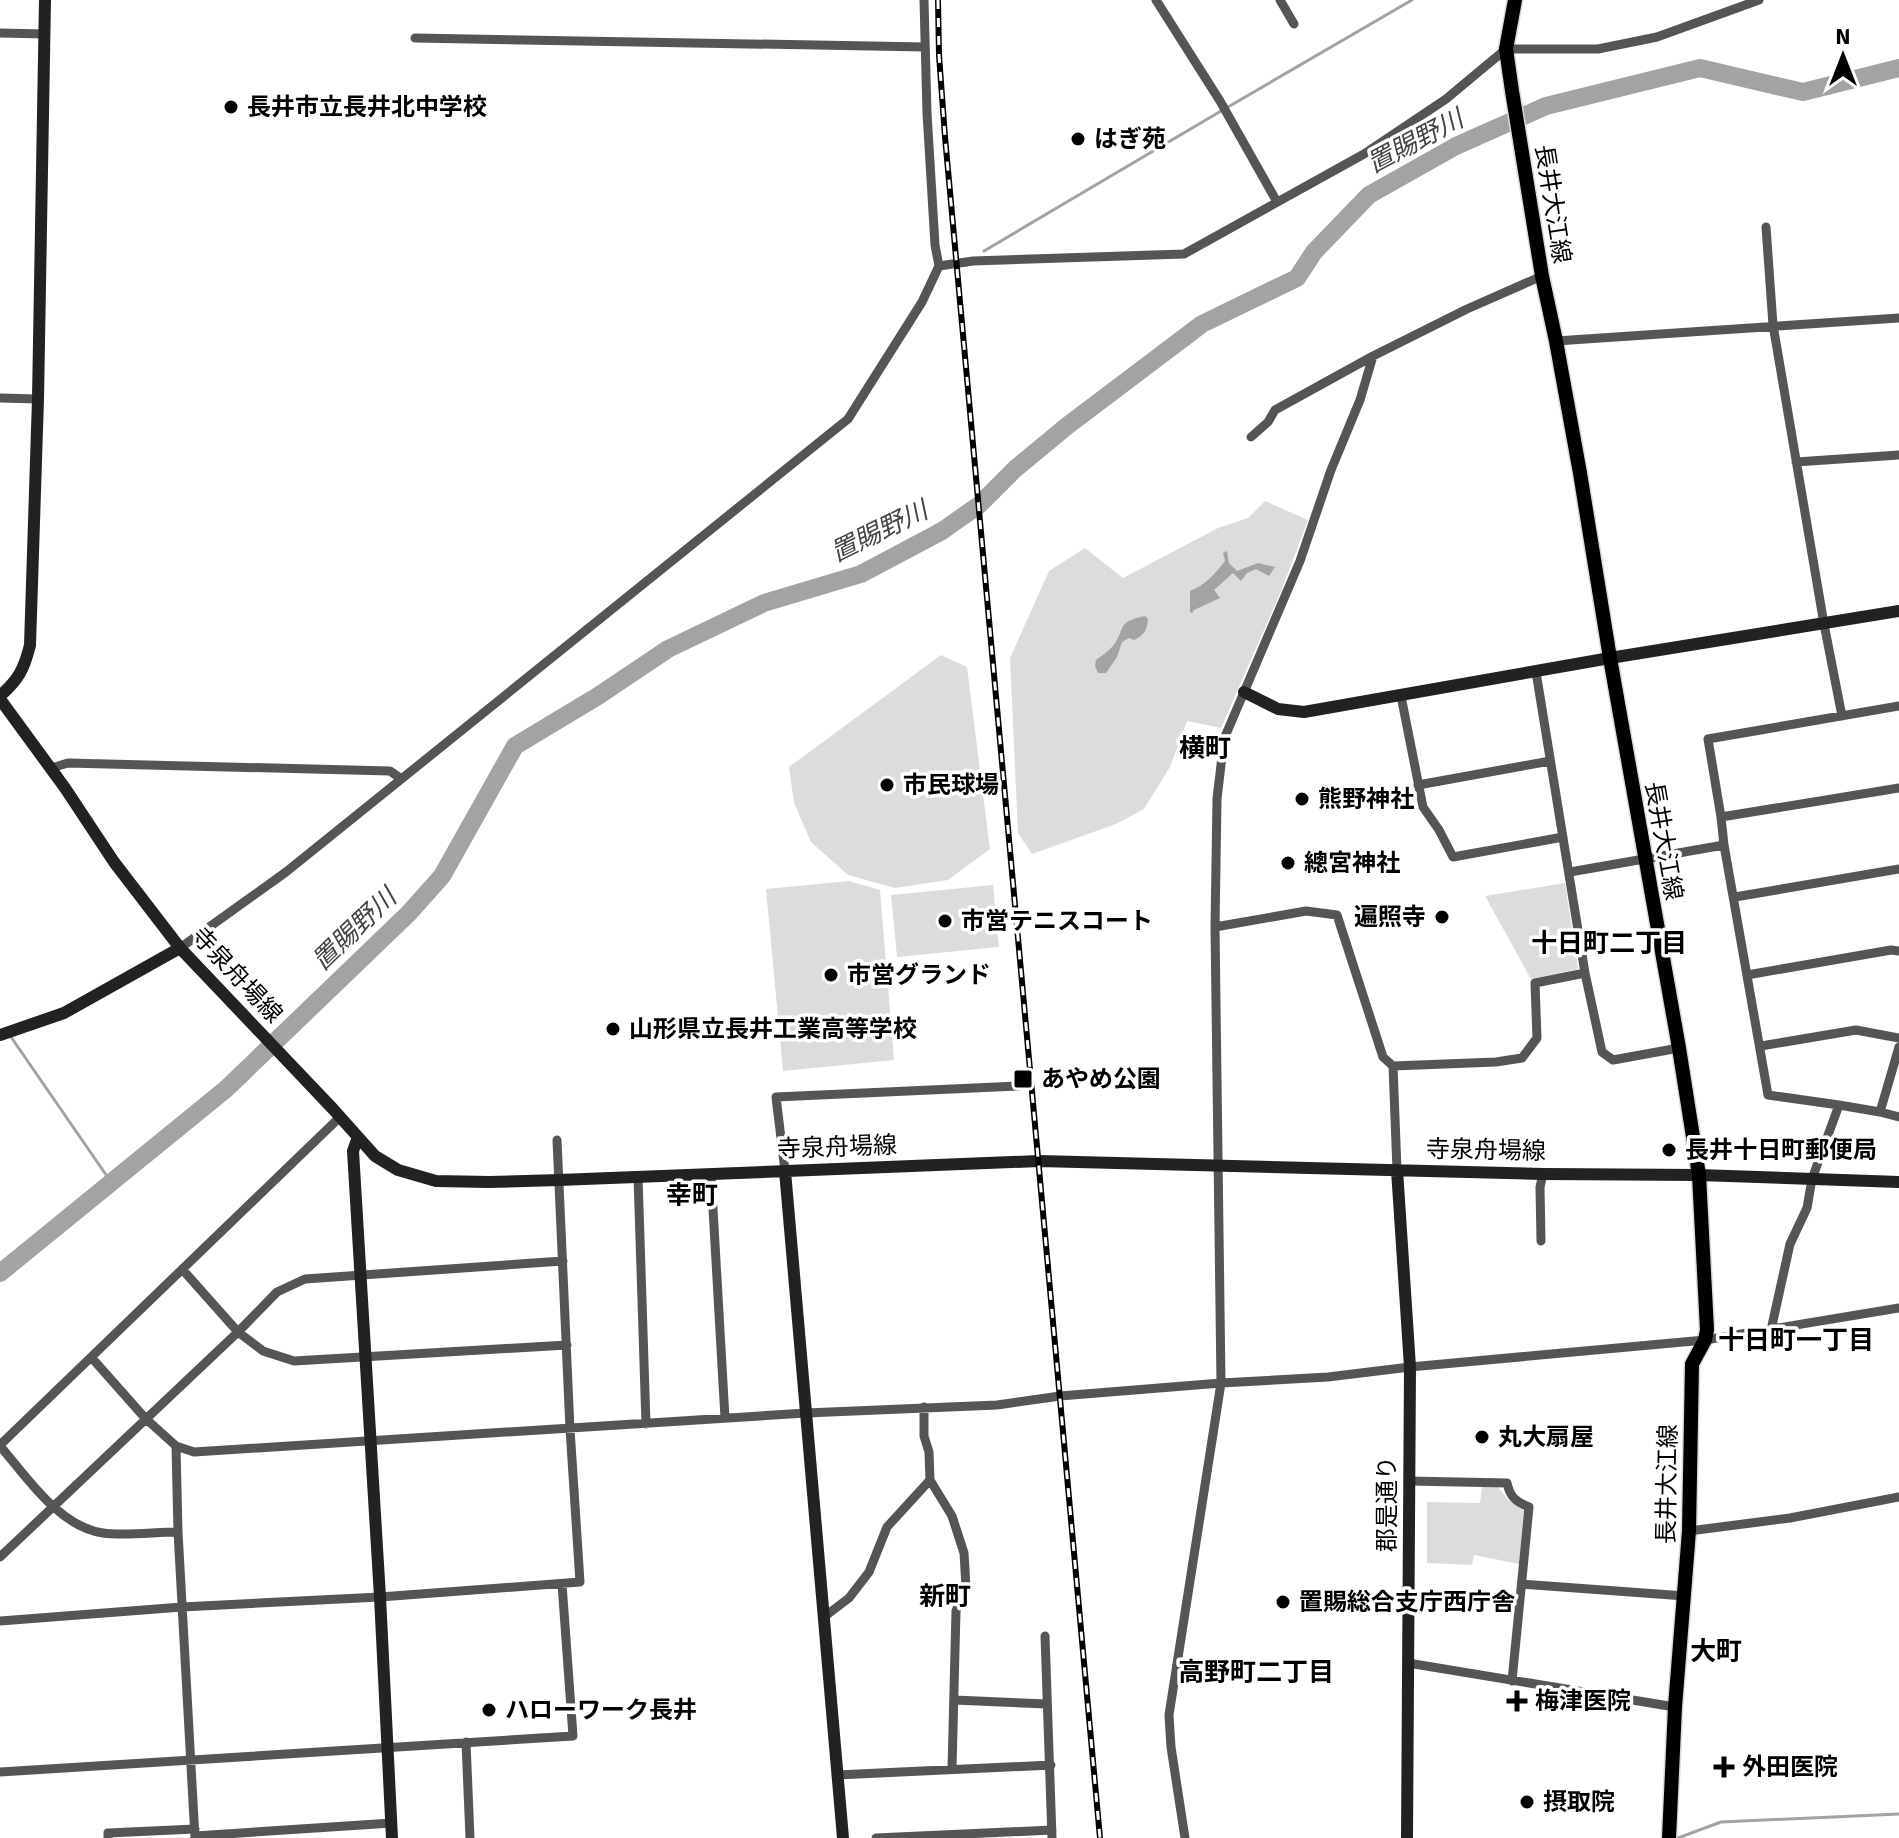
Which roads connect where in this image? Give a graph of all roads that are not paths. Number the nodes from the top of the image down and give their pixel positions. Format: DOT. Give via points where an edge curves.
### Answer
graph roads {
  1 [pos="45,0"];
  2 [pos="924,0"];
  3 [pos="1280,0"];
  4 [pos="1515,0"];
  5 [pos="1759,0"];
  6 [pos="1158,1"];
  7 [pos="1294,24"];
  8 [pos="0,33"];
  9 [pos="45,34"];
  10 [pos="415,38"];
  11 [pos="925,47"];
  12 [pos="1506,49"];
  13 [pos="1277,202"];
  14 [pos="1766,227"];
  15 [pos="939,266"];
  16 [pos="1542,276"];
  17 [pos="1899,318"];
  18 [pos="1773,325"];
  19 [pos="1556,341"];
  20 [pos="1373,356"];
  21 [pos="0,398"];
  22 [pos="38,399"];
  23 [pos="1251,437"];
  24 [pos="1899,455"];
  25 [pos="1796,462"];
  26 [pos="1899,611"];
  27 [pos="1824,624"];
  28 [pos="1610,658"];
  29 [pos="1536,672"];
  30 [pos="1244,692"];
  31 [pos="1401,696"];
  32 [pos="0,698"];
  33 [pos="1899,706"];
  34 [pos="1842,716"];
  35 [pos="1550,761"];
  36 [pos="51,768"];
  37 [pos="400,778"];
  38 [pos="1418,785"];
  39 [pos="1899,788"];
  40 [pos="1721,817"];
  41 [pos="1563,837"];
  42 [pos="1724,845"];
  43 [pos="1645,858"];
  44 [pos="1899,869"];
  45 [pos="1570,872"];
  46 [pos="1735,897"];
  47 [pos="1215,927"];
  48 [pos="1899,951"];
  49 [pos="184,953"];
  50 [pos="1585,973"];
  51 [pos="1747,975"];
  52 [pos="0,1035"];
  53 [pos="1899,1038"];
  54 [pos="1761,1046"];
  55 [pos="1899,1047"];
  56 [pos="1679,1048"];
  57 [pos="1393,1066"];
  58 [pos="1019,1086"];
  59 [pos="1839,1105"];
  60 [pos="1880,1112"];
  61 [pos="337,1113"];
  62 [pos="1899,1117"];
  63 [pos="358,1137"];
  64 [pos="557,1140"];
  65 [pos="1218,1166"];
  66 [pos="1397,1170"];
  67 [pos="785,1171"];
  68 [pos="711,1174"];
  69 [pos="1543,1174"];
  70 [pos="1699,1175"];
  71 [pos="638,1177"];
  72 [pos="1812,1179"];
  73 [pos="559,1180"];
  74 [pos="1899,1182"];
  75 [pos="1541,1241"];
  76 [pos="563,1261"];
  77 [pos="182,1269"];
  78 [pos="360,1274"];
  79 [pos="1899,1308"];
  80 [pos="1771,1330"];
  81 [pos="238,1332"];
  82 [pos="1705,1340"];
  83 [pos="567,1345"];
  84 [pos="91,1357"];
  85 [pos="365,1357"];
  86 [pos="1410,1367"];
  87 [pos="1221,1383"];
  88 [pos="924,1407"];
  89 [pos="806,1413"];
  90 [pos="145,1418"];
  91 [pos="725,1418"];
  92 [pos="646,1424"];
  93 [pos="570,1429"];
  94 [pos="370,1442"];
  95 [pos="0,1445"];
  96 [pos="176,1446"];
  97 [pos="930,1480"];
  98 [pos="1409,1481"];
  99 [pos="1899,1497"];
  100 [pos="53,1506"];
  101 [pos="1689,1531"];
  102 [pos="178,1532"];
  103 [pos="0,1557"];
  104 [pos="562,1584"];
  105 [pos="1522,1584"];
  106 [pos="1685,1596"];
  107 [pos="380,1597"];
  108 [pos="182,1607"];
  109 [pos="824,1617"];
  110 [pos="0,1621"];
  111 [pos="1045,1636"];
  112 [pos="1408,1663"];
  113 [pos="1512,1681"];
  114 [pos="954,1700"];
  115 [pos="1047,1704"];
  116 [pos="1675,1707"];
  117 [pos="466,1742"];
  118 [pos="388,1747"];
  119 [pos="191,1760"];
  120 [pos="1051,1765"];
  121 [pos="952,1769"];
  122 [pos="0,1772"];
  123 [pos="837,1775"];
  124 [pos="392,1823"];
  125 [pos="195,1834"];
  126 [pos="1052,1834"];
  127 [pos="108,1838"];
  128 [pos="392,1838"];
  129 [pos="470,1838"];
  130 [pos="843,1838"];
  131 [pos="876,1838"];
  132 [pos="1185,1838"];
  133 [pos="1407,1838"];
  134 [pos="1669,1838"];
  1 -- 9 [label="street"];
  2 -- 11 [label="street"];
  3 -- 7 [label="street"];
  4 -- 12 [label="main road, 長井大江線"];
  5 -- 12 [label="street" via="1657,37 1598,49"];
  6 -- 13 [label="street"];
  8 -- 9 [label="street"];
  9 -- 22 [label="street"];
  10 -- 11 [label="street"];
  11 -- 15 [label="street"];
  12 -- 13 [label="street" via="1388,138"];
  12 -- 16 [label="main road, 長井大江線"];
  13 -- 15 [label="street" via="1184,254"];
  14 -- 18 [label="street"];
  15 -- 37 [label="street" via="848,419"];
  16 -- 19 [label="main road, 長井大江線"];
  16 -- 20 [label="street"];
  17 -- 18 [label="street"];
  18 -- 19 [label="street"];
  18 -- 25 [label="street"];
  19 -- 28 [label="main road, 長井大江線"];
  20 -- 23 [label="street" via="1275,410"];
  20 -- 30 [label="street" via="1300,561"];
  21 -- 22 [label="street"];
  22 -- 32 [label="street" via="30,645 15,683"];
  24 -- 25 [label="street"];
  25 -- 27 [label="street"];
  26 -- 27 [label="street"];
  27 -- 28 [label="street"];
  27 -- 34 [label="street"];
  28 -- 29 [label="street"];
  28 -- 43 [label="main road, 長井大江線"];
  29 -- 31 [label="street"];
  29 -- 35 [label="street"];
  30 -- 31 [label="street" via="1278,709 1304,712"];
  30 -- 47 [label="street" via="1224,739 1217,799"];
  31 -- 38 [label="street"];
  32 -- 36 [label="street, 寺泉舟場線"];
  33 -- 34 [label="street"];
  34 -- 40 [label="street" via="1708,739"];
  35 -- 38 [label="street"];
  35 -- 41 [label="street"];
  36 -- 37 [label="street" via="68,763 390,771"];
  36 -- 49 [label="street, 寺泉舟場線"];
  37 -- 49 [label="street"];
  38 -- 41 [label="street" via="1423,807 1453,857"];
  39 -- 40 [label="street"];
  40 -- 42 [label="street"];
  41 -- 45 [label="street"];
  42 -- 43 [label="street"];
  42 -- 46 [label="street"];
  43 -- 45 [label="street"];
  43 -- 56 [label="main road, 長井大江線"];
  44 -- 46 [label="street"];
  45 -- 50 [label="street"];
  46 -- 51 [label="street"];
  47 -- 57 [label="street" via="1306,911 1337,915 1383,1057"];
  47 -- 65 [label="street"];
  48 -- 51 [label="street"];
  49 -- 52 [label="street" via="64,1013"];
  49 -- 61 [label="street, 寺泉舟場線"];
  50 -- 56 [label="street" via="1602,1052 1613,1060"];
  50 -- 57 [label="street" via="1535,983 1537,1038 1522,1058"];
  51 -- 54 [label="street"];
  53 -- 54 [label="street" via="1856,1030"];
  54 -- 59 [label="street" via="1768,1095"];
  55 -- 60 [label="street"];
  56 -- 70 [label="main road, 長井大江線"];
  57 -- 66 [label="street"];
  58 -- 67 [label="street" via="776,1097"];
  59 -- 60 [label="street"];
  59 -- 72 [label="street"];
  60 -- 62 [label="street"];
  61 -- 63 [label="street, 寺泉舟場線"];
  61 -- 77 [label="street"];
  63 -- 73 [label="street, 寺泉舟場線" via="398,1170 436,1181"];
  63 -- 78 [label="street" via="353,1151"];
  64 -- 73 [label="street"];
  65 -- 66 [label="street, 寺泉舟場線"];
  65 -- 67 [label="street, 寺泉舟場線" via="1039,1161"];
  65 -- 87 [label="street"];
  66 -- 69 [label="street, 寺泉舟場線"];
  66 -- 86 [label="street, 郡是通り"];
  67 -- 68 [label="street, 寺泉舟場線"];
  67 -- 89 [label="street"];
  68 -- 71 [label="street, 寺泉舟場線"];
  68 -- 91 [label="street"];
  69 -- 70 [label="street, 寺泉舟場線"];
  69 -- 75 [label="street"];
  70 -- 72 [label="street, 寺泉舟場線"];
  70 -- 82 [label="main road, 長井大江線"];
  71 -- 73 [label="street, 寺泉舟場線"];
  71 -- 92 [label="street"];
  72 -- 74 [label="street, 寺泉舟場線"];
  72 -- 80 [label="street" via="1807,1208 1790,1244"];
  73 -- 76 [label="street"];
  76 -- 78 [label="street"];
  76 -- 83 [label="street"];
  77 -- 81 [label="street"];
  77 -- 84 [label="street"];
  78 -- 81 [label="street" via="305,1279 277,1292"];
  78 -- 85 [label="street"];
  79 -- 80 [label="street"];
  80 -- 82 [label="street"];
  81 -- 85 [label="street" via="263,1351 294,1361"];
  81 -- 90 [label="street"];
  82 -- 86 [label="street"];
  82 -- 101 [label="main road, 長井大江線" via="1692,1364"];
  83 -- 85 [label="street"];
  83 -- 93 [label="street"];
  84 -- 90 [label="street"];
  84 -- 95 [label="street"];
  85 -- 94 [label="street"];
  86 -- 87 [label="street"];
  86 -- 98 [label="street, 郡是通り"];
  87 -- 88 [label="street"];
  87 -- 132 [label="street" via="1169,1715"];
  88 -- 89 [label="street"];
  88 -- 97 [label="street"];
  89 -- 91 [label="street"];
  89 -- 109 [label="street"];
  90 -- 96 [label="street"];
  90 -- 100 [label="street"];
  91 -- 92 [label="street"];
  92 -- 93 [label="street"];
  93 -- 94 [label="street"];
  93 -- 104 [label="street" via="580,1582"];
  94 -- 96 [label="street" via="194,1452"];
  94 -- 107 [label="street"];
  95 -- 100 [label="street"];
  96 -- 102 [label="street"];
  97 -- 109 [label="street" via="887,1527 869,1572 849,1598"];
  97 -- 114 [label="street" via="952,1516 964,1553 966,1587 956,1611"];
  98 -- 105 [label="street" via="1507,1483 1517,1503 1529,1507"];
  98 -- 112 [label="street, 郡是通り"];
  99 -- 101 [label="street"];
  100 -- 102 [label="street" via="76,1525 103,1533"];
  100 -- 103 [label="street"];
  101 -- 106 [label="main road, 長井大江線"];
  102 -- 108 [label="street"];
  104 -- 107 [label="street"];
  104 -- 117 [label="street" via="573,1736"];
  105 -- 106 [label="street"];
  105 -- 113 [label="street"];
  106 -- 116 [label="main road, 長井大江線"];
  107 -- 108 [label="street"];
  107 -- 118 [label="street"];
  108 -- 110 [label="street"];
  108 -- 119 [label="street"];
  109 -- 123 [label="street"];
  111 -- 115 [label="street"];
  112 -- 113 [label="street"];
  112 -- 133 [label="street, 郡是通り"];
  113 -- 116 [label="street"];
  114 -- 115 [label="street"];
  114 -- 121 [label="street"];
  115 -- 120 [label="street"];
  116 -- 134 [label="main road, 長井大江線"];
  117 -- 118 [label="street"];
  117 -- 129 [label="street"];
  118 -- 119 [label="street"];
  118 -- 124 [label="street"];
  119 -- 122 [label="street"];
  119 -- 125 [label="street"];
  120 -- 121 [label="street"];
  120 -- 126 [label="street"];
  121 -- 123 [label="street"];
  123 -- 130 [label="street"];
  124 -- 125 [label="street"];
  124 -- 128 [label="street"];
  125 -- 127 [label="street" via="108,1833"];
  126 -- 131 [label="street"];
}
